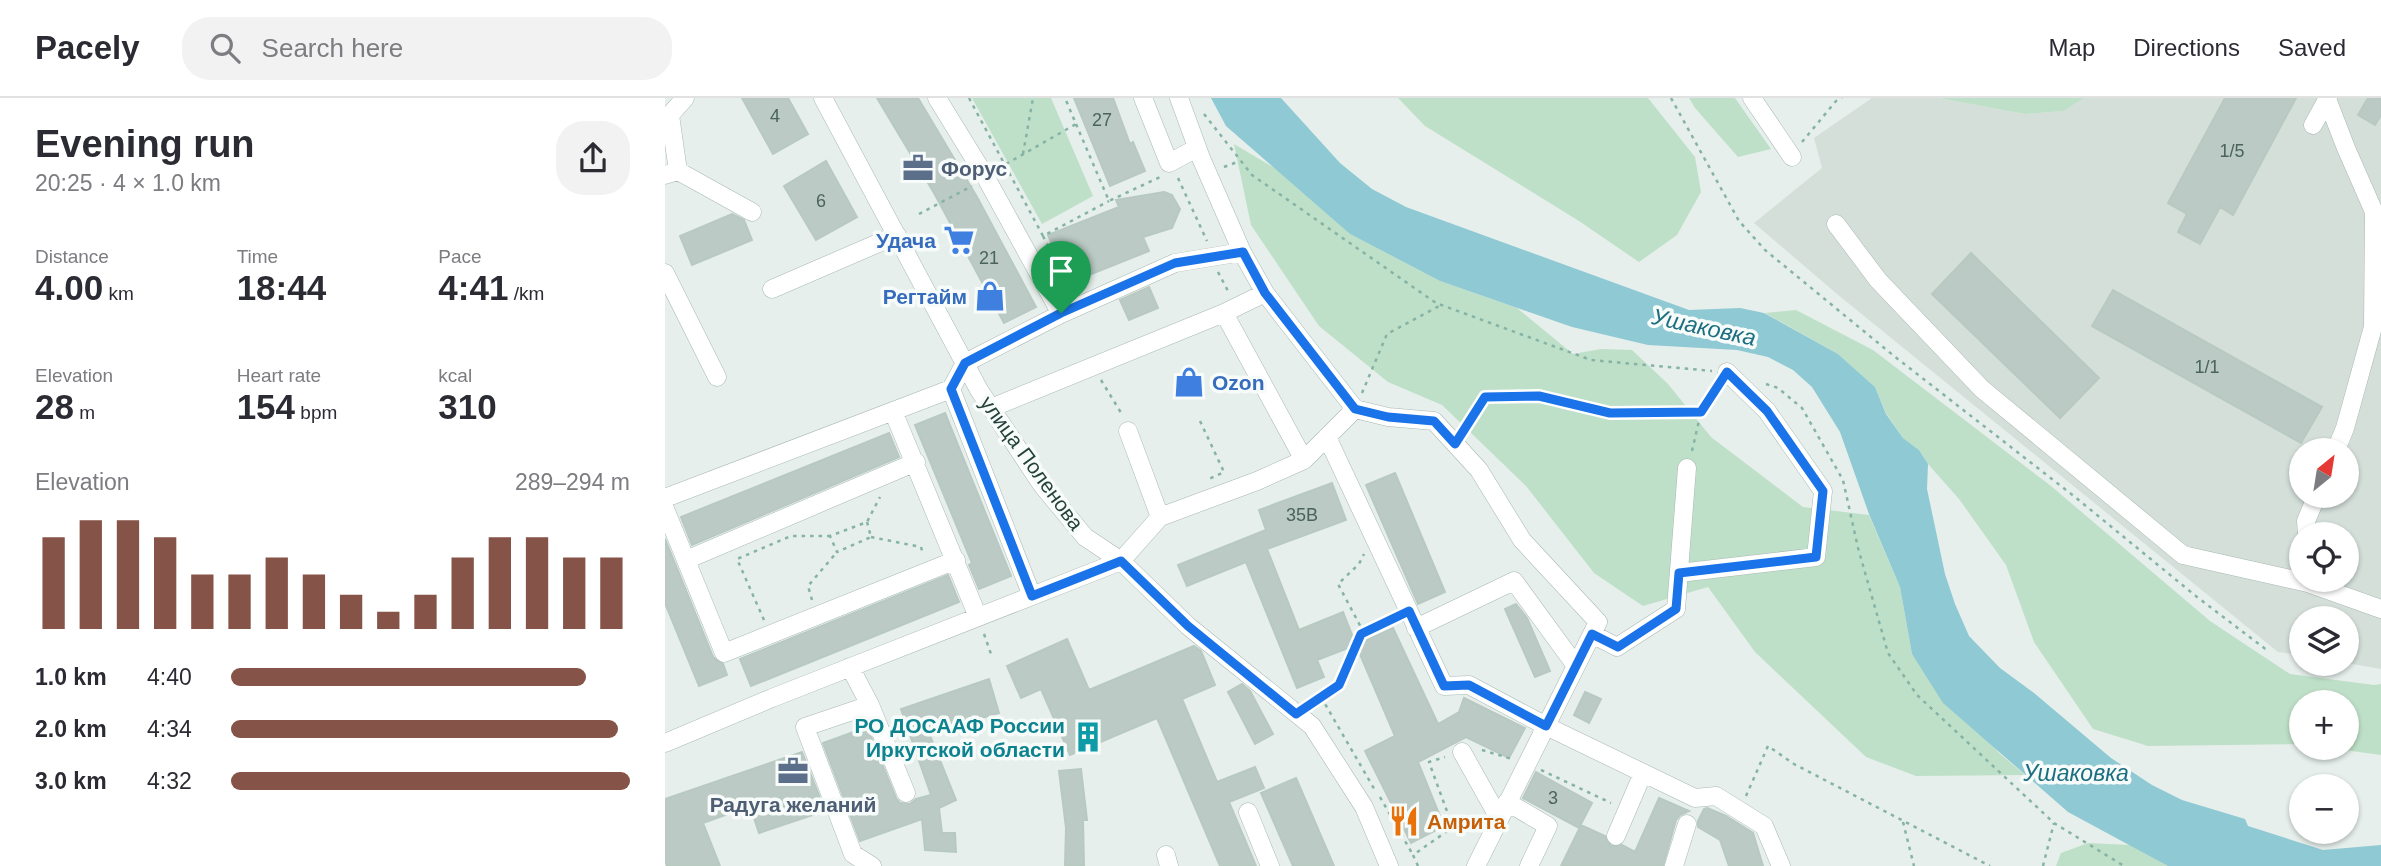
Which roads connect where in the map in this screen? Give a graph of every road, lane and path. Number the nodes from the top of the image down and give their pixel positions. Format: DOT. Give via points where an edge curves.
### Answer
graph roads {
  1 [pos="685,98"];
  2 [pos="823,98"];
  3 [pos="937,98"];
  4 [pos="969,98"];
  5 [pos="1033,98"];
  6 [pos="1065,98"];
  7 [pos="1143,98"];
  8 [pos="1179,98"];
  9 [pos="1671,98"];
  10 [pos="1752,98"];
  11 [pos="1842,98"];
  12 [pos="2328,98"];
  13 [pos="1076,124"];
  14 [pos="2313,125"];
  15 [pos="1197,148"];
  16 [pos="1023,155"];
  17 [pos="1792,157"];
  18 [pos="1005,165"];
  19 [pos="1172,167"];
  20 [pos="672,173"];
  21 [pos="986,178"];
  22 [pos="1109,201"];
  23 [pos="751,212"];
  24 [pos="919,214"];
  25 [pos="1836,224"];
  26 [pos="897,235"];
  27 [pos="1243,252"];
  28 [pos="1212,257"];
  29 [pos="665,273"];
  30 [pos="772,289"];
  31 [pos="1265,293"];
  32 [pos="1229,305"];
  33 [pos="1441,305"];
  34 [pos="1061,313"];
  35 [pos="965,363"];
  36 [pos="1727,372"];
  37 [pos="717,377"];
  38 [pos="951,389"];
  39 [pos="992,408"];
  40 [pos="1355,409"];
  41 [pos="893,411"];
  42 [pos="1701,412"];
  43 [pos="1200,421"];
  44 [pos="1128,431"];
  45 [pos="1327,438"];
  46 [pos="2341,438"];
  47 [pos="1455,444"];
  48 [pos="1304,460"];
  49 [pos="916,462"];
  50 [pos="1688,468"];
  51 [pos="1224,472"];
  52 [pos="880,497"];
  53 [pos="665,498"];
  54 [pos="665,509"];
  55 [pos="1160,517"];
  56 [pos="867,522"];
  57 [pos="830,536"];
  58 [pos="871,537"];
  59 [pos="1374,538"];
  60 [pos="837,552"];
  61 [pos="956,559"];
  62 [pos="686,560"];
  63 [pos="1121,561"];
  64 [pos="929,570"];
  65 [pos="1679,573"];
  66 [pos="2289,577"];
  67 [pos="2337,592"];
  68 [pos="1032,596"];
  69 [pos="2381,609"];
  70 [pos="1409,611"];
  71 [pos="816,616"];
  72 [pos="978,617"];
  73 [pos="1416,628"];
  74 [pos="1595,628"];
  75 [pos="1364,633"];
  76 [pos="771,634"];
  77 [pos="2268,651"];
  78 [pos="991,654"];
  79 [pos="1576,666"];
  80 [pos="850,667"];
  81 [pos="1321,697"];
  82 [pos="870,705"];
  83 [pos="1296,714"];
  84 [pos="1546,726"];
  85 [pos="665,743"];
  86 [pos="1461,752"];
  87 [pos="1527,764"];
  88 [pos="1643,773"];
  89 [pos="906,793"];
  90 [pos="1503,810"];
  91 [pos="1627,810"];
  92 [pos="1740,811"];
  93 [pos="1248,812"];
  94 [pos="1903,820"];
  95 [pos="2053,823"];
  96 [pos="1687,824"];
  97 [pos="1616,836"];
  98 [pos="1413,855"];
  99 [pos="1478,865"];
  100 [pos="872,866"];
  101 [pos="1270,866"];
  102 [pos="1389,866"];
  103 [pos="1418,866"];
  104 [pos="1529,866"];
  105 [pos="1674,866"];
  106 [pos="1781,866"];
  107 [pos="1914,866"];
  108 [pos="1990,866"];
  109 [pos="2043,866"];
  1 -- 20 [label="street" via="670,115"];
  2 -- 26 [label="street, улица Поленова"];
  3 -- 21 [label="street"];
  4 -- 18 [label="path"];
  5 -- 16 [label="path"];
  6 -- 13 [label="path"];
  7 -- 19 [label="street"];
  8 -- 15 [label="street"];
  9 -- 77 [label="path" via="1739,221 1765,250"];
  10 -- 17 [label="street"];
  11 -- 17 [label="path"];
  12 -- 14 [label="street"];
  12 -- 46 [label="street" via="2374,212 2374,327"];
  13 -- 16 [label="path"];
  13 -- 22 [label="path"];
  15 -- 19 [label="street"];
  15 -- 27 [label="street"];
  16 -- 18 [label="path"];
  18 -- 22 [label="path" via="1043,236"];
  19 -- 22 [label="path"];
  19 -- 28 [label="path"];
  20 -- 23 [label="street"];
  21 -- 24 [label="path"];
  21 -- 34 [label="street"];
  25 -- 66 [label="street" via="1878,280 1982,389 2183,555"];
  26 -- 30 [label="street"];
  26 -- 35 [label="street, улица Поленова"];
  27 -- 28 [label="street"];
  27 -- 31 [label="street"];
  28 -- 32 [label="path"];
  28 -- 34 [label="street" via="1175,263"];
  29 -- 37 [label="street"];
  31 -- 32 [label="street"];
  31 -- 40 [label="street"];
  32 -- 39 [label="street"];
  32 -- 48 [label="street"];
  33 -- 40 [label="path" via="1387,334"];
  34 -- 35 [label="street"];
  35 -- 38 [label="street"];
  35 -- 39 [label="street, улица Поленова"];
  36 -- 42 [label="path"];
  36 -- 65 [label="street" via="1767,411 1823,491 1816,557"];
  38 -- 41 [label="street"];
  38 -- 68 [label="street"];
  39 -- 63 [label="street, улица Поленова" via="1042,485 1085,537"];
  40 -- 45 [label="street"];
  40 -- 47 [label="street" via="1434,421"];
  41 -- 49 [label="street"];
  41 -- 53 [label="street"];
  42 -- 47 [label="path" via="1610,413 1539,396 1485,397"];
  42 -- 50 [label="path"];
  43 -- 51 [label="path"];
  44 -- 55 [label="street"];
  45 -- 48 [label="street"];
  45 -- 59 [label="street"];
  47 -- 74 [label="street" via="1479,470 1522,540"];
  48 -- 55 [label="street"];
  49 -- 61 [label="street"];
  49 -- 62 [label="street"];
  50 -- 65 [label="street"];
  52 -- 56 [label="path"];
  54 -- 62 [label="street"];
  55 -- 63 [label="street"];
  56 -- 57 [label="path"];
  56 -- 58 [label="path"];
  57 -- 60 [label="path"];
  57 -- 76 [label="path" via="791,536 737,559"];
  58 -- 60 [label="path"];
  58 -- 64 [label="path" via="921,547"];
  59 -- 70 [label="street"];
  59 -- 75 [label="path" via="1359,564 1338,584"];
  60 -- 71 [label="path" via="809,586"];
  61 -- 64 [label="street"];
  61 -- 72 [label="street"];
  62 -- 76 [label="street" via="724,653"];
  63 -- 68 [label="street"];
  63 -- 83 [label="street, улица Поленова" via="1188,626"];
  64 -- 71 [label="street"];
  65 -- 74 [label="street" via="1676,609 1618,647"];
  67 -- 69 [label="street"];
  68 -- 72 [label="street"];
  70 -- 73 [label="street"];
  70 -- 75 [label="path"];
  71 -- 76 [label="street"];
  72 -- 78 [label="path"];
  72 -- 80 [label="street"];
  73 -- 79 [label="street" via="1514,581"];
  73 -- 84 [label="street" via="1444,686 1469,685"];
  74 -- 79 [label="street"];
  75 -- 81 [label="path" via="1339,685"];
  79 -- 84 [label="street"];
  80 -- 82 [label="street"];
  80 -- 85 [label="street"];
  81 -- 83 [label="path"];
  81 -- 98 [label="path"];
  82 -- 89 [label="street"];
  82 -- 100 [label="street" via="805,727 853,854"];
  83 -- 102 [label="street, улица Поленова" via="1312,726 1364,807"];
  84 -- 87 [label="street"];
  84 -- 88 [label="street"];
  86 -- 87 [label="path" via="1473,748"];
  86 -- 90 [label="street"];
  86 -- 98 [label="path" via="1429,762 1452,825"];
  87 -- 90 [label="street"];
  87 -- 91 [label="path"];
  88 -- 91 [label="street"];
  88 -- 92 [label="street" via="1695,798 1716,796"];
  90 -- 99 [label="street"];
  90 -- 104 [label="street" via="1548,826"];
  91 -- 97 [label="street"];
  92 -- 94 [label="path" via="1768,746"];
  92 -- 106 [label="street" via="1764,826"];
  93 -- 101 [label="street"];
  94 -- 107 [label="path"];
  94 -- 108 [label="path"];
  95 -- 109 [label="path"];
  96 -- 105 [label="street"];
  98 -- 103 [label="path"];
}
